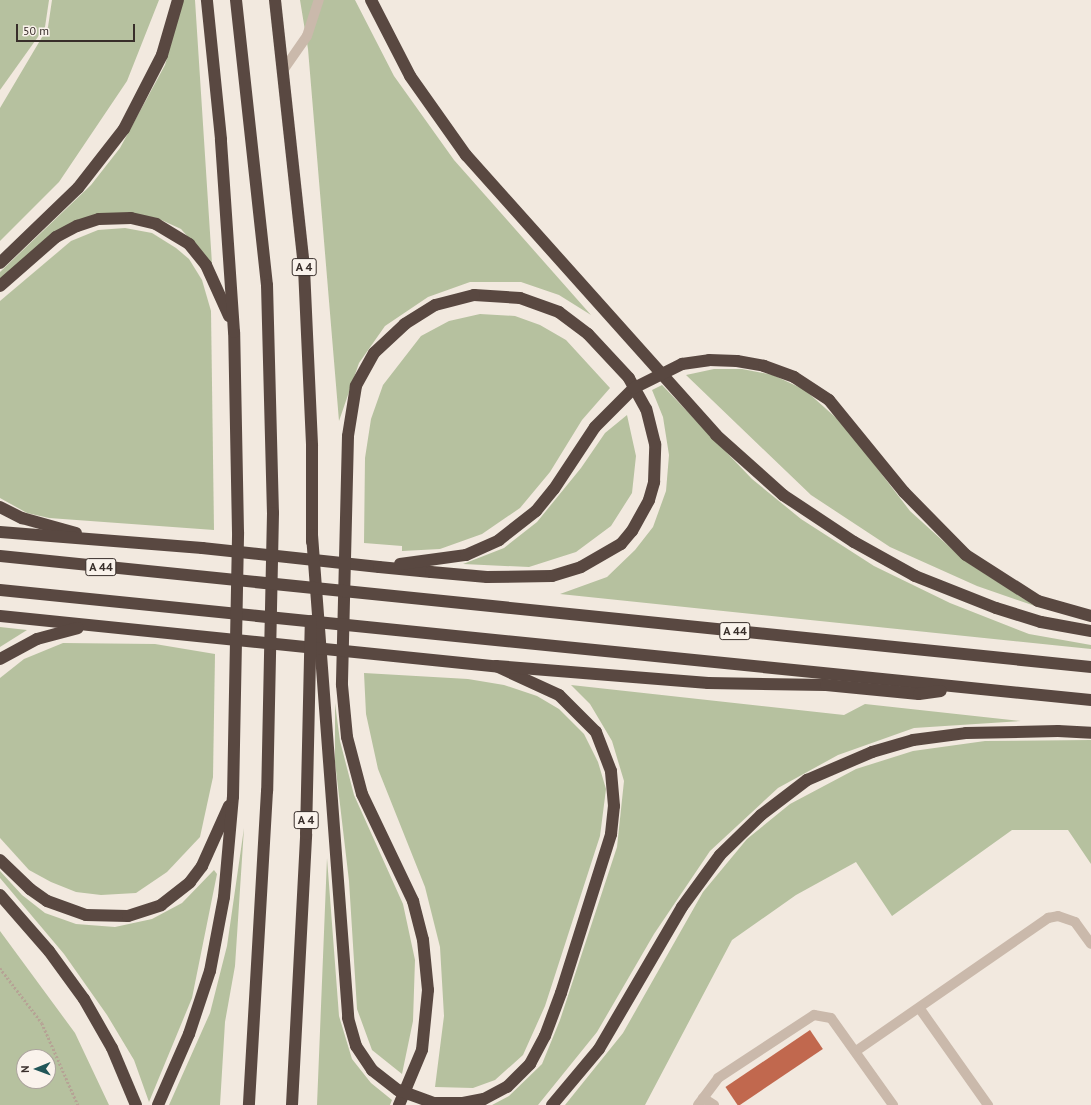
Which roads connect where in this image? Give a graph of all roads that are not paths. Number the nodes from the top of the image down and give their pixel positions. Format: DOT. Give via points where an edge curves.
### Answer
graph roads {
  1 [pos="178,0"];
  2 [pos="207,0"];
  3 [pos="236,0"];
  4 [pos="275,0"];
  5 [pos="319,0"];
  6 [pos="370,0"];
  7 [pos="284,69"];
  8 [pos="0,263"];
  9 [pos="0,286"];
  10 [pos="234,332"];
  11 [pos="0,507"];
  12 [pos="0,532"];
  13 [pos="312,535"];
  14 [pos="103,540"];
  15 [pos="0,556"];
  16 [pos="379,567"];
  17 [pos="0,590"];
  18 [pos="0,616"];
  19 [pos="1091,616"];
  20 [pos="92,625"];
  21 [pos="1091,631"];
  22 [pos="0,659"];
  23 [pos="496,666"];
  24 [pos="1091,667"];
  25 [pos="960,689"];
  26 [pos="1091,700"];
  27 [pos="1091,733"];
  28 [pos="233,797"];
  29 [pos="0,860"];
  30 [pos="0,895"];
  31 [pos="1091,944"];
  32 [pos="920,1010"];
  33 [pos="856,1052"];
  34 [pos="701,1101"];
  35 [pos="136,1104"];
  36 [pos="448,1104"];
  37 [pos="158,1105"];
  38 [pos="249,1105"];
  39 [pos="292,1105"];
  40 [pos="399,1105"];
  41 [pos="552,1105"];
  42 [pos="714,1105"];
  43 [pos="893,1105"];
  44 [pos="988,1105"];
  1 -- 8 [label="highway" via="162,55 124,129 78,188"];
  2 -- 10 [label="highway" via="221,139"];
  3 -- 38 [label="highway" via="267,285 273,513 267,791"];
  4 -- 7 [label="highway, A 4"];
  5 -- 7 [label="lane" via="308,36"];
  6 -- 21 [label="highway" via="410,76 466,155 716,435 778,490 854,542 915,576 996,608 1041,622"];
  7 -- 13 [label="highway, A 4" via="305,284"];
  9 -- 10 [label="highway" via="56,237 76,226 99,219 143,220 168,229 198,254 224,303"];
  10 -- 28 [label="highway" via="238,532"];
  11 -- 14 [label="highway" via="22,518"];
  12 -- 14 [label="highway"];
  13 -- 36 [label="highway" via="346,1004 356,1046 379,1076 410,1097"];
  13 -- 39 [label="highway, A 4" via="306,834"];
  14 -- 16 [label="highway"];
  15 -- 24 [label="highway, A 44"];
  16 -- 19 [label="highway" via="466,555 499,540 536,511 554,489 595,427 614,405 634,388 682,364 709,360 737,361 764,366 794,377 829,400 904,492 966,555 1038,601"];
  16 -- 40 [label="highway" via="506,578 552,576 600,558 621,544 632,531 649,500 654,482 656,462 652,427 641,397 629,378 574,321 539,303 499,295 474,295 435,305 418,314 374,352 356,386 348,436 342,685 347,737 362,794 413,901 423,940 428,990 422,1050"];
  17 -- 25 [label="highway" via="202,608"];
  18 -- 20 [label="highway"];
  20 -- 22 [label="highway" via="37,639"];
  20 -- 23 [label="highway"];
  23 -- 25 [label="highway" via="708,683 826,685 919,694"];
  23 -- 36 [label="highway" via="559,695 596,732 611,771 613,822 589,909 538,1051 518,1077 495,1094 474,1101"];
  25 -- 26 [label="highway"];
  27 -- 41 [label="highway" via="1058,730 974,733 913,740 872,752 807,780 761,815 720,855 682,907 599,1049"];
  28 -- 29 [label="highway" via="202,866 190,882 161,905 128,916 86,915 47,901 30,889"];
  28 -- 37 [label="highway" via="224,897 210,971 189,1034"];
  30 -- 35 [label="highway" via="49,951 84,1000 112,1048"];
  31 -- 32 [label="lane" via="1075,922 1058,916 1048,918"];
  32 -- 33 [label="lane"];
  32 -- 44 [label="lane"];
  33 -- 34 [label="lane" via="831,1018 814,1014 718,1078"];
  33 -- 43 [label="lane"];
  34 -- 42 [label="lane"];
}
